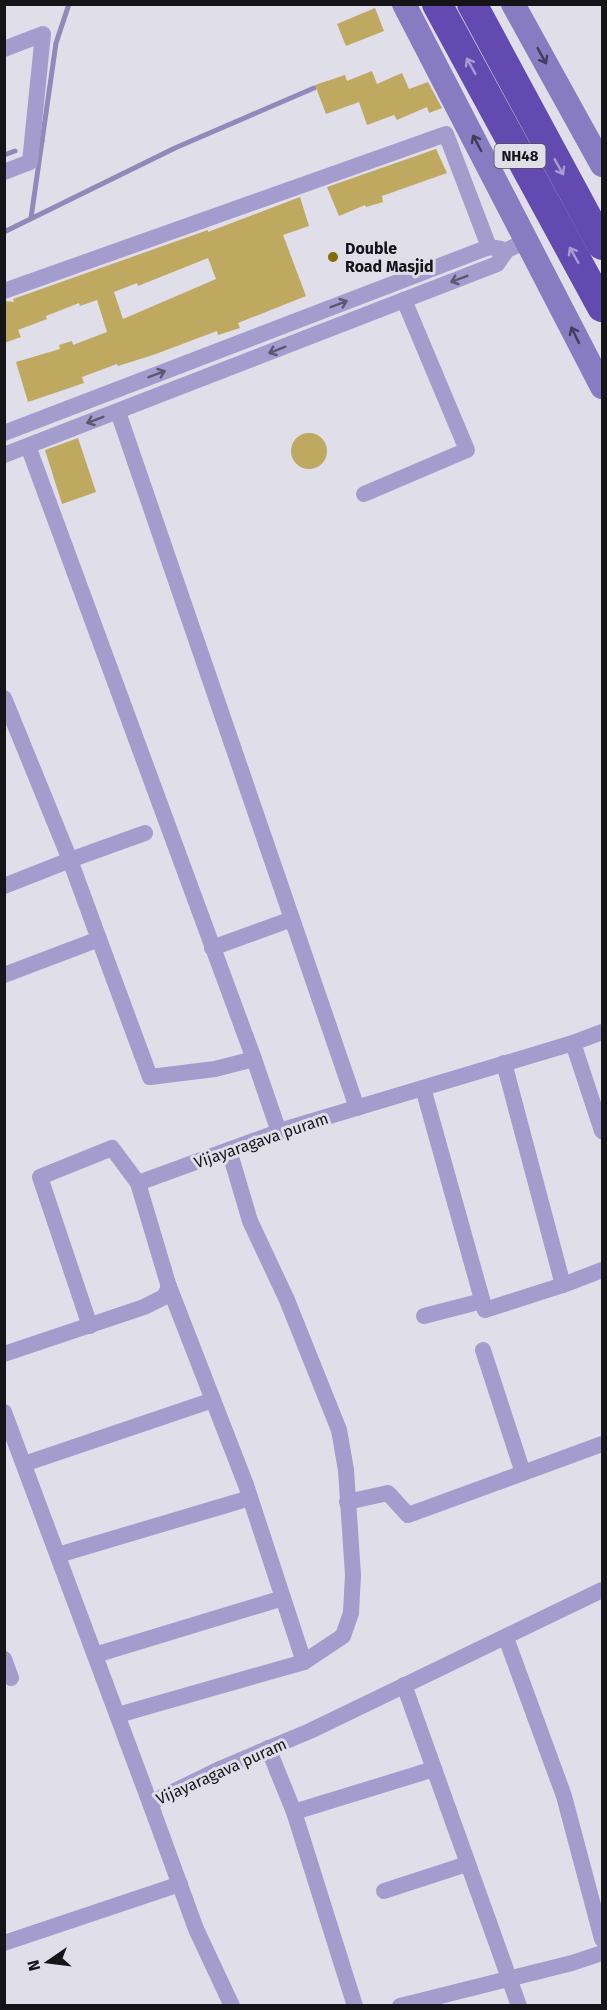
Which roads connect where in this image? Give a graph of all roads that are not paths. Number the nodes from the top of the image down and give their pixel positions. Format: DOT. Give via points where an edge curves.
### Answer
graph roads {
  1 [pos="404,4"];
  2 [pos="438,4"];
  3 [pos="472,4"];
  4 [pos="513,4"];
  5 [pos="4,49"];
  6 [pos="603,165"];
  7 [pos="4,172"];
  8 [pos="518,245"];
  9 [pos="603,245"];
  10 [pos="489,247"];
  11 [pos="4,291"];
  12 [pos="404,300"];
  13 [pos="603,307"];
  14 [pos="603,387"];
  15 [pos="118,412"];
  16 [pos="6,428"];
  17 [pos="28,446"];
  18 [pos="4,455"];
  19 [pos="364,494"];
  20 [pos="4,698"];
  21 [pos="145,833"];
  22 [pos="70,860"];
  23 [pos="4,886"];
  24 [pos="292,919"];
  25 [pos="99,939"];
  26 [pos="212,948"];
  27 [pos="4,975"];
  28 [pos="603,1032"];
  29 [pos="573,1043"];
  30 [pos="254,1059"];
  31 [pos="504,1063"];
  32 [pos="423,1088"];
  33 [pos="357,1108"];
  34 [pos="603,1131"];
  35 [pos="279,1132"];
  36 [pos="229,1150"];
  37 [pos="138,1183"];
  38 [pos="603,1270"];
  39 [pos="168,1284"];
  40 [pos="563,1285"];
  41 [pos="482,1301"];
  42 [pos="424,1316"];
  43 [pos="90,1326"];
  44 [pos="483,1350"];
  45 [pos="4,1354"];
  46 [pos="213,1400"];
  47 [pos="4,1412"];
  48 [pos="603,1444"];
  49 [pos="24,1464"];
  50 [pos="523,1473"];
  51 [pos="250,1498"];
  52 [pos="348,1502"];
  53 [pos="58,1555"];
  54 [pos="603,1590"];
  55 [pos="283,1598"];
  56 [pos="506,1638"];
  57 [pos="95,1655"];
  58 [pos="4,1659"];
  59 [pos="304,1662"];
  60 [pos="11,1677"];
  61 [pos="404,1685"];
  62 [pos="118,1715"];
  63 [pos="268,1748"];
  64 [pos="434,1770"];
  65 [pos="150,1803"];
  66 [pos="294,1812"];
  67 [pos="467,1864"];
  68 [pos="180,1884"];
  69 [pos="384,1891"];
  70 [pos="603,1939"];
  71 [pos="4,1943"];
  72 [pos="603,1953"];
  73 [pos="508,1979"];
  74 [pos="408,2005"];
  75 [pos="232,2006"];
  76 [pos="355,2006"];
  77 [pos="519,2006"];
  8 -- 1 [label="main road, one-way"];
  13 -- 2 [label="highway, NH48, one-way"];
  3 -- 9 [label="highway, NH48, one-way"];
  4 -- 6 [label="main road, one-way"];
  5 -- 7 [label="street" via="43,34 30,162"];
  8 -- 10 [label="street"];
  8 -- 12 [label="street, one-way" via="497,264"];
  14 -- 8 [label="main road, one-way"];
  10 -- 11 [label="street" via="447,134"];
  16 -- 10 [label="street, one-way"];
  12 -- 15 [label="street, one-way"];
  12 -- 19 [label="street" via="467,450"];
  15 -- 17 [label="street, one-way"];
  15 -- 24 [label="street"];
  17 -- 18 [label="street"];
  17 -- 26 [label="street"];
  20 -- 22 [label="street"];
  21 -- 22 [label="street"];
  22 -- 23 [label="street"];
  22 -- 25 [label="street"];
  24 -- 26 [label="street"];
  24 -- 33 [label="street"];
  25 -- 27 [label="street"];
  25 -- 30 [label="street" via="150,1077 215,1069"];
  26 -- 30 [label="street"];
  28 -- 29 [label="street, Vijayaragava puram"];
  29 -- 31 [label="street, Vijayaragava puram"];
  29 -- 34 [label="street"];
  30 -- 35 [label="street"];
  31 -- 32 [label="street, Vijayaragava puram"];
  31 -- 40 [label="street"];
  32 -- 33 [label="street, Vijayaragava puram"];
  32 -- 41 [label="street"];
  33 -- 35 [label="street, Vijayaragava puram"];
  35 -- 36 [label="street, Vijayaragava puram"];
  36 -- 37 [label="street, Vijayaragava puram"];
  36 -- 52 [label="street" via="250,1221 287,1300 339,1430"];
  37 -- 39 [label="street"];
  37 -- 43 [label="street" via="112,1148 40,1177"];
  38 -- 40 [label="street"];
  39 -- 43 [label="street" via="164,1297"];
  39 -- 46 [label="street"];
  40 -- 41 [label="street" via="484,1310"];
  41 -- 42 [label="street"];
  43 -- 45 [label="street"];
  44 -- 50 [label="street"];
  46 -- 49 [label="street"];
  46 -- 51 [label="street"];
  47 -- 49 [label="street, Vijayaragava puram"];
  48 -- 50 [label="street"];
  49 -- 53 [label="street, Vijayaragava puram"];
  50 -- 52 [label="street" via="408,1515 388,1492"];
  51 -- 53 [label="street"];
  51 -- 55 [label="street"];
  52 -- 59 [label="street" via="351,1612 344,1636"];
  53 -- 57 [label="street, Vijayaragava puram"];
  54 -- 56 [label="street, Vijayaragava puram"];
  55 -- 57 [label="street"];
  55 -- 59 [label="street"];
  56 -- 61 [label="street, Vijayaragava puram"];
  56 -- 70 [label="street" via="564,1796"];
  57 -- 62 [label="street, Vijayaragava puram"];
  58 -- 60 [label="street"];
  59 -- 62 [label="street"];
  61 -- 63 [label="street, Vijayaragava puram"];
  61 -- 64 [label="street"];
  62 -- 65 [label="street, Vijayaragava puram"];
  63 -- 65 [label="street, Vijayaragava puram"];
  63 -- 66 [label="street"];
  64 -- 66 [label="street"];
  64 -- 67 [label="street"];
  65 -- 68 [label="street"];
  66 -- 76 [label="street"];
  67 -- 69 [label="street"];
  67 -- 73 [label="street"];
  68 -- 71 [label="street"];
  68 -- 75 [label="street"];
  72 -- 73 [label="street"];
  73 -- 74 [label="street"];
  73 -- 77 [label="street"];
}
